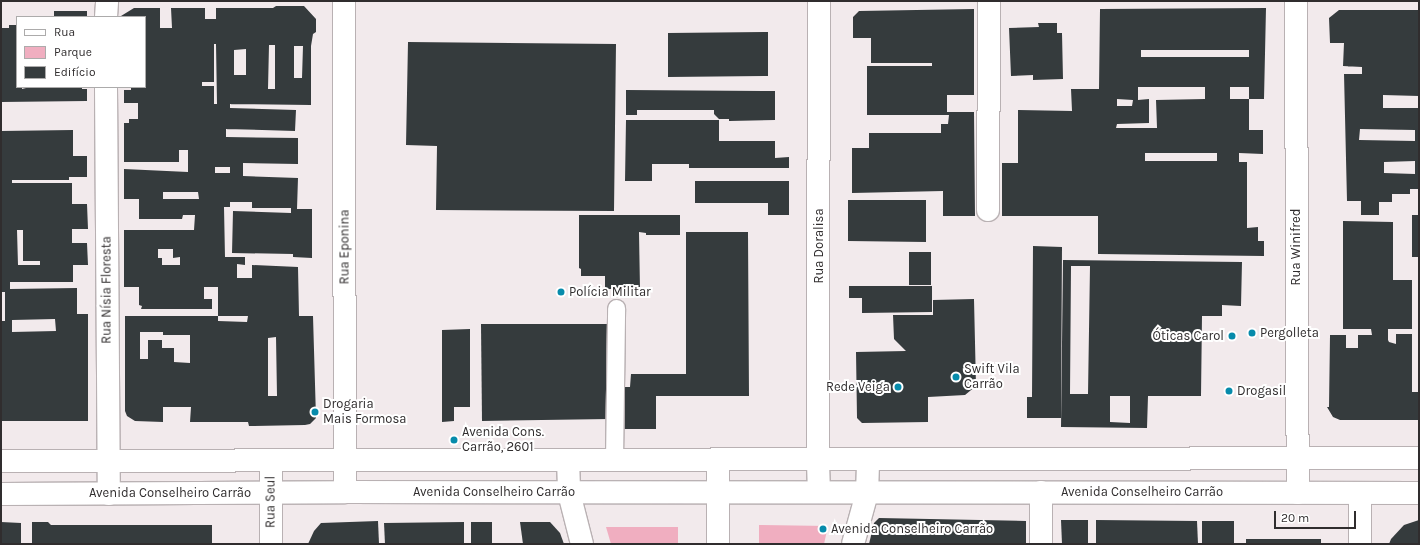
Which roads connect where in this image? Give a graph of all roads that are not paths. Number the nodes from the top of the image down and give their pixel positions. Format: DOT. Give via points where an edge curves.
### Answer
graph roads {
  1 [pos="107,1"];
  2 [pos="344,1"];
  3 [pos="820,1"];
  4 [pos="989,1"];
  5 [pos="1296,1"];
  6 [pos="106,16"];
  7 [pos="106,88"];
  8 [pos="988,210"];
  9 [pos="616,308"];
  10 [pos="1296,458"];
  11 [pos="1419,458"];
  12 [pos="718,459"];
  13 [pos="818,459"];
  14 [pos="868,459"];
  15 [pos="109,460"];
  16 [pos="271,460"];
  17 [pos="346,460"];
  18 [pos="568,460"];
  19 [pos="614,460"];
  20 [pos="1,461"];
  21 [pos="345,492"];
  22 [pos="820,492"];
  23 [pos="867,492"];
  24 [pos="1041,492"];
  25 [pos="1298,492"];
  26 [pos="271,493"];
  27 [pos="569,493"];
  28 [pos="1360,493"];
  29 [pos="1419,493"];
  30 [pos="1,494"];
  31 [pos="109,494"];
  32 [pos="719,494"];
  33 [pos="271,544"];
  34 [pos="582,544"];
  35 [pos="718,544"];
  36 [pos="853,544"];
  37 [pos="1041,544"];
  38 [pos="1360,544"];
  1 -- 6 [label="main road"];
  2 -- 17 [label="main road, Rua Eponina"];
  3 -- 13 [label="main road, Rua Doralisa"];
  4 -- 8 [label="main road"];
  5 -- 10 [label="main road, Rua Winifred"];
  7 -- 15 [label="main road, Rua Nísia Floresta"];
  9 -- 19 [label="lane"];
  10 -- 11 [label="main road"];
  10 -- 14 [label="main road"];
  10 -- 25 [label="main road, Rua Winifred"];
  12 -- 13 [label="main road"];
  12 -- 19 [label="main road"];
  12 -- 32 [label="main road"];
  13 -- 14 [label="main road"];
  13 -- 22 [label="main road, Rua Doralisa"];
  14 -- 23 [label="main road"];
  15 -- 16 [label="main road"];
  15 -- 20 [label="main road"];
  15 -- 31 [label="main road, Rua Nísia Floresta"];
  16 -- 17 [label="main road"];
  16 -- 26 [label="main road, Rua Seul"];
  17 -- 18 [label="main road"];
  17 -- 21 [label="main road, Rua Eponina"];
  18 -- 19 [label="main road"];
  18 -- 27 [label="main road"];
  21 -- 26 [label="main road, Avenida Conselheiro Carrão"];
  21 -- 27 [label="main road, Avenida Conselheiro Carrão"];
  22 -- 23 [label="main road, Avenida Conselheiro Carrão"];
  22 -- 32 [label="main road, Avenida Conselheiro Carrão"];
  23 -- 24 [label="main road, Avenida Conselheiro Carrão"];
  23 -- 36 [label="main road"];
  24 -- 25 [label="main road, Avenida Conselheiro Carrão"];
  24 -- 37 [label="main road"];
  25 -- 28 [label="main road, Avenida Conselheiro Carrão"];
  26 -- 31 [label="main road, Avenida Conselheiro Carrão"];
  26 -- 33 [label="main road, Rua Seul"];
  27 -- 32 [label="main road, Avenida Conselheiro Carrão"];
  27 -- 34 [label="main road"];
  28 -- 29 [label="main road, Avenida Conselheiro Carrão"];
  28 -- 38 [label="main road"];
  30 -- 31 [label="main road, Avenida Conselheiro Carrão"];
  32 -- 35 [label="main road"];
}
